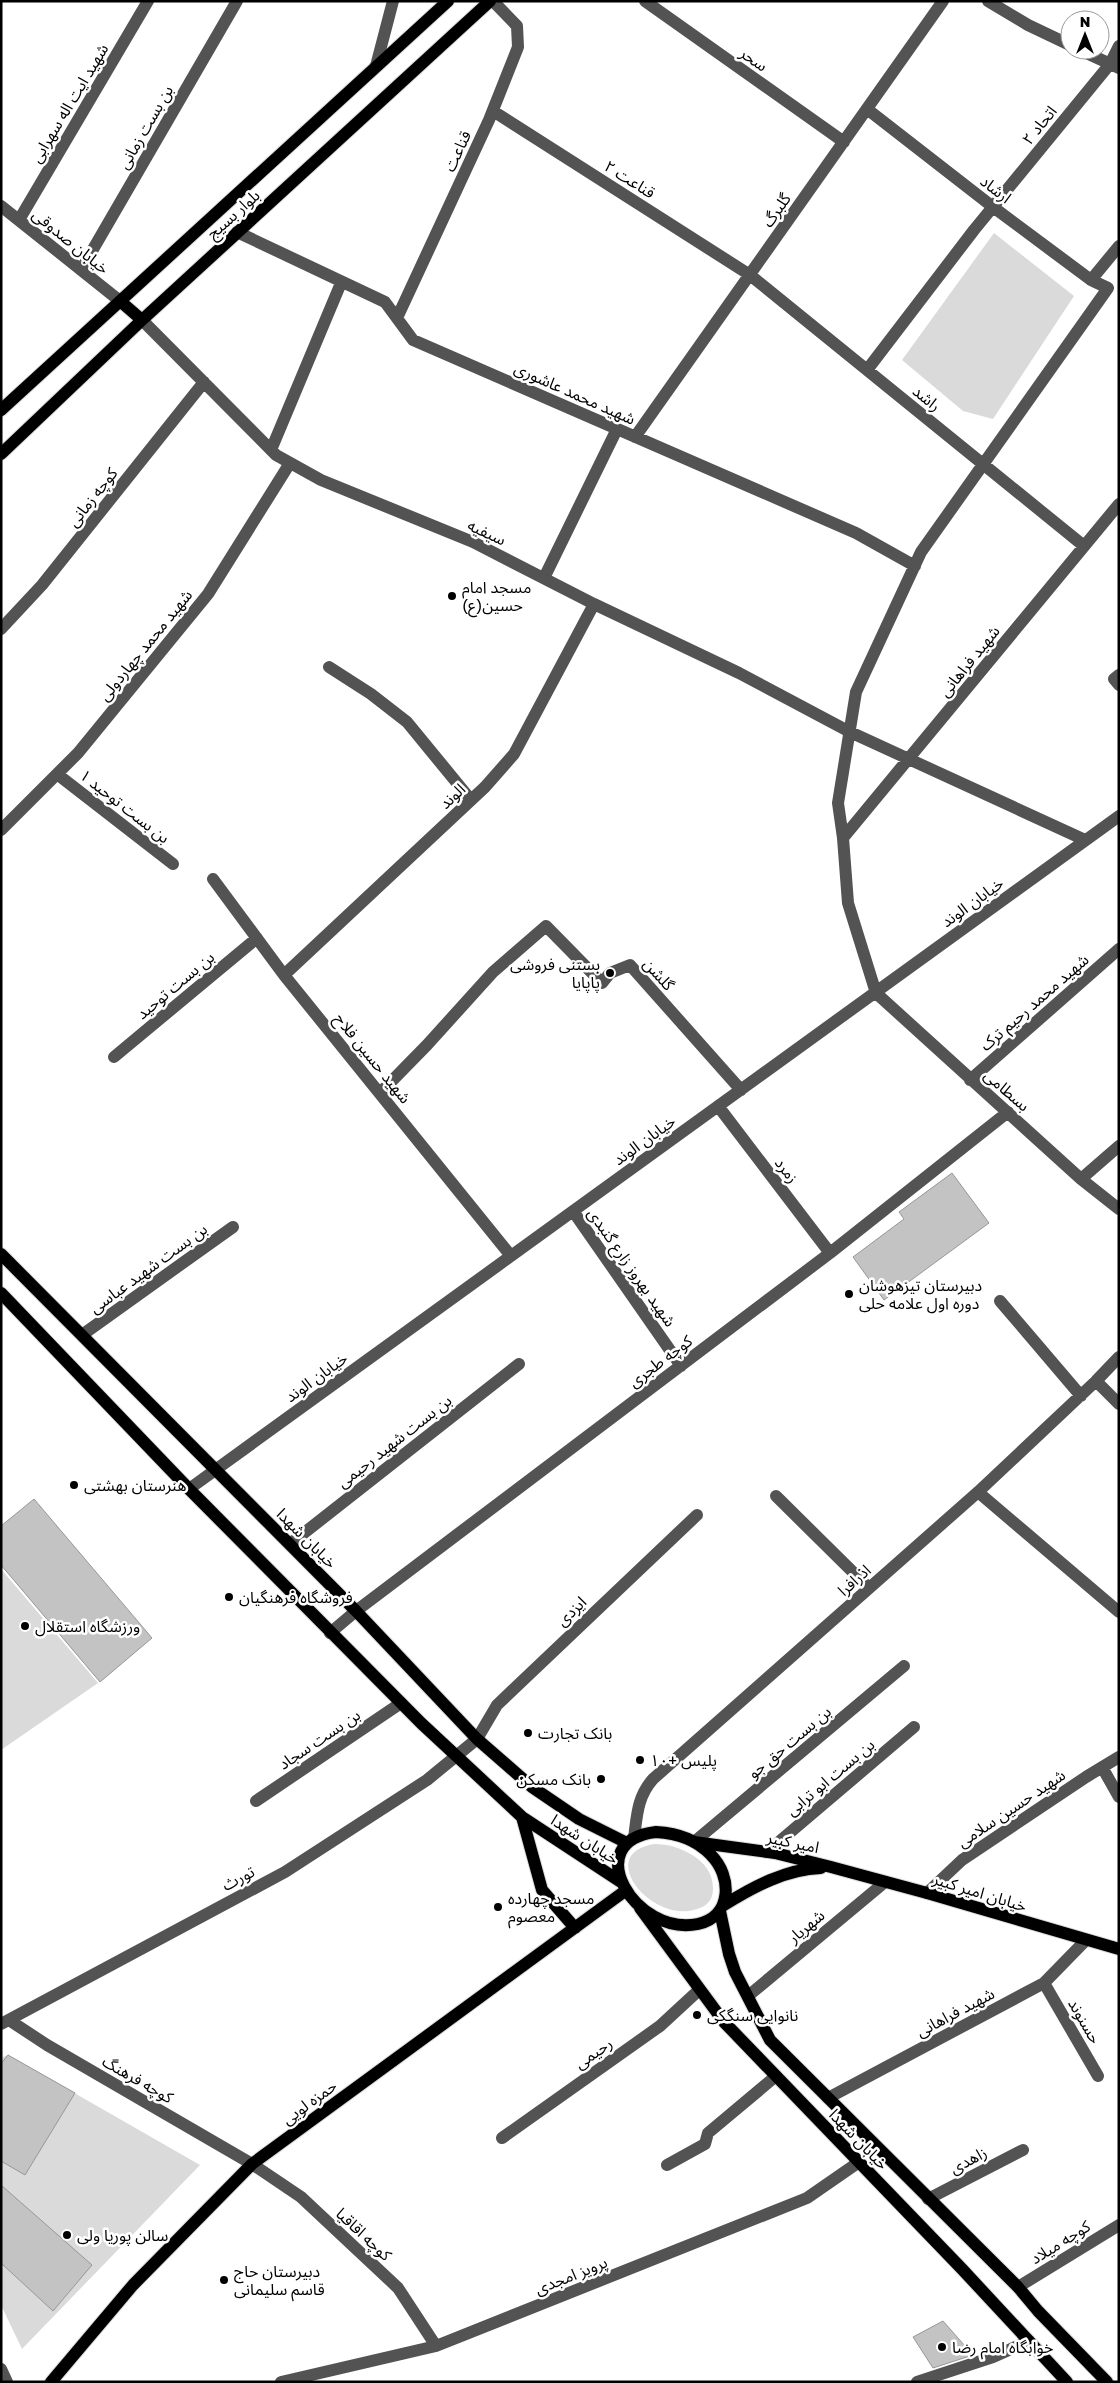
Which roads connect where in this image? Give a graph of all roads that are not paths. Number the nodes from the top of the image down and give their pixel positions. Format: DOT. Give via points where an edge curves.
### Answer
graph roads {
  1 [pos="148,1"];
  2 [pos="237,1"];
  3 [pos="393,1"];
  4 [pos="448,1"];
  5 [pos="492,1"];
  6 [pos="645,1"];
  7 [pos="943,1"];
  8 [pos="988,1"];
  9 [pos="1060,40"];
  10 [pos="1119,46"];
  11 [pos="1101,60"];
  12 [pos="376,66"];
  13 [pos="1114,66"];
  14 [pos="867,109"];
  15 [pos="493,111"];
  16 [pos="844,142"];
  17 [pos="1,206"];
  18 [pos="993,207"];
  19 [pos="18,220"];
  20 [pos="237,232"];
  21 [pos="1119,246"];
  22 [pos="81,270"];
  23 [pos="750,275"];
  24 [pos="1091,280"];
  25 [pos="341,283"];
  26 [pos="120,301"];
  27 [pos="397,318"];
  28 [pos="142,320"];
  29 [pos="867,370"];
  30 [pos="204,382"];
  31 [pos="1,410"];
  32 [pos="617,429"];
  33 [pos="635,437"];
  34 [pos="271,450"];
  35 [pos="1,454"];
  36 [pos="290,462"];
  37 [pos="983,465"];
  38 [pos="1119,504"];
  39 [pos="1084,546"];
  40 [pos="915,566"];
  41 [pos="544,578"];
  42 [pos="594,604"];
  43 [pos="1,629"];
  44 [pos="329,667"];
  45 [pos="1119,675"];
  46 [pos="1119,685"];
  47 [pos="850,732"];
  48 [pos="910,758"];
  49 [pos="57,774"];
  50 [pos="471,800"];
  51 [pos="1119,816"];
  52 [pos="1,830"];
  53 [pos="844,838"];
  54 [pos="1085,840"];
  55 [pos="172,864"];
  56 [pos="213,879"];
  57 [pos="257,938"];
  58 [pos="1119,950"];
  59 [pos="284,974"];
  60 [pos="876,993"];
  61 [pos="114,1057"];
  62 [pos="970,1080"];
  63 [pos="741,1090"];
  64 [pos="380,1093"];
  65 [pos="718,1106"];
  66 [pos="1008,1112"];
  67 [pos="1119,1146"];
  68 [pos="1081,1179"];
  69 [pos="1119,1210"];
  70 [pos="573,1211"];
  71 [pos="233,1227"];
  72 [pos="830,1253"];
  73 [pos="1,1254"];
  74 [pos="511,1256"];
  75 [pos="1,1293"];
  76 [pos="1000,1300"];
  77 [pos="82,1335"];
  78 [pos="1119,1357"];
  79 [pos="519,1364"];
  80 [pos="681,1366"];
  81 [pos="1096,1381"];
  82 [pos="1081,1396"];
  83 [pos="1119,1404"];
  84 [pos="216,1470"];
  85 [pos="189,1489"];
  86 [pos="978,1492"];
  87 [pos="776,1496"];
  88 [pos="697,1515"];
  89 [pos="290,1544"];
  90 [pos="869,1588"];
  91 [pos="356,1611"];
  92 [pos="1119,1612"];
  93 [pos="330,1633"];
  94 [pos="904,1666"];
  95 [pos="401,1703"];
  96 [pos="914,1727"];
  97 [pos="477,1738"];
  98 [pos="456,1756"];
  99 [pos="1119,1757"];
  100 [pos="1102,1767"];
  101 [pos="1119,1797"];
  102 [pos="256,1801"];
  103 [pos="522,1817"];
  104 [pos="630,1841"];
  105 [pos="694,1842"];
  106 [pos="767,1852"];
  107 [pos="830,1867"];
  108 [pos="886,1882"];
  109 [pos="623,1886"];
  110 [pos="927,1893"];
  111 [pos="640,1908"];
  112 [pos="722,1908"];
  113 [pos="575,1928"];
  114 [pos="1086,1940"];
  115 [pos="1119,1949"];
  116 [pos="1044,1983"];
  117 [pos="699,1990"];
  118 [pos="748,1996"];
  119 [pos="5,2022"];
  120 [pos="776,2076"];
  121 [pos="1098,2076"];
  122 [pos="828,2098"];
  123 [pos="502,2138"];
  124 [pos="1022,2150"];
  125 [pos="859,2162"];
  126 [pos="252,2164"];
  127 [pos="667,2165"];
  128 [pos="928,2199"];
  129 [pos="1119,2224"];
  130 [pos="1018,2288"];
  131 [pos="1029,2341"];
  132 [pos="436,2346"];
  133 [pos="1,2369"];
  134 [pos="299,2380"];
  135 [pos="6,2382"];
  136 [pos="51,2382"];
  137 [pos="281,2382"];
  138 [pos="917,2382"];
  139 [pos="1067,2382"];
  140 [pos="1108,2382"];
  1 -- 19 [label="street, شهید ایت اله سهرابی"];
  2 -- 22 [label="street, بن بست زمانی"];
  3 -- 12 [label="street"];
  4 -- 12 [label="main road, بلوار بسیج"];
  5 -- 15 [label="street, قناعت" via="518,26 518,47"];
  5 -- 20 [label="main road, بلوار بسیج"];
  6 -- 16 [label="street, سحر"];
  7 -- 14 [label="street, گلبرگ"];
  8 -- 9 [label="street"];
  10 -- 13 [label="street, اتحاد ۲"];
  11 -- 13 [label="street"];
  12 -- 26 [label="main road, بلوار بسیج"];
  13 -- 18 [label="street, اتحاد ۲"];
  14 -- 16 [label="street, گلبرگ"];
  14 -- 18 [label="street, ارشاد"];
  15 -- 23 [label="street, قناعت ۲"];
  15 -- 27 [label="street, قناعت"];
  16 -- 23 [label="street, گلبرگ"];
  17 -- 19 [label="street, خیابان صدوقی"];
  18 -- 24 [label="street, ارشاد"];
  18 -- 29 [label="street, اتحاد ۲"];
  19 -- 22 [label="street, خیابان صدوقی"];
  20 -- 25 [label="street, شهید محمد عاشوری"];
  20 -- 28 [label="main road, بلوار بسیج"];
  21 -- 24 [label="street"];
  22 -- 26 [label="street, خیابان صدوقی"];
  23 -- 29 [label="street, راشد"];
  23 -- 33 [label="street, گلبرگ"];
  24 -- 37 [label="street, ارشاد" via="1108,288"];
  25 -- 27 [label="street, شهید محمد عاشوری" via="385,302"];
  25 -- 34 [label="street"];
  26 -- 28 [label="main road"];
  26 -- 31 [label="main road, بلوار بسیج"];
  27 -- 32 [label="street, شهید محمد عاشوری" via="413,340"];
  28 -- 30 [label="street, سیفیه"];
  28 -- 35 [label="main road, بلوار بسیج"];
  29 -- 37 [label="street, راشد"];
  30 -- 34 [label="street, سیفیه"];
  30 -- 43 [label="street, کوچه زمانی" via="42,585"];
  32 -- 33 [label="street, شهید محمد عاشوری"];
  32 -- 41 [label="street"];
  33 -- 40 [label="street, شهید محمد عاشوری" via="856,533"];
  34 -- 36 [label="street, سیفیه"];
  36 -- 41 [label="street, سیفیه" via="321,480 473,542"];
  36 -- 49 [label="street, شهید محمد چهاردولی" via="208,594 78,753"];
  37 -- 39 [label="street, راشد"];
  37 -- 40 [label="street"];
  38 -- 39 [label="street, شهید فراهانی"];
  39 -- 48 [label="street, شهید فراهانی"];
  40 -- 47 [label="street" via="856,692"];
  41 -- 42 [label="street, سیفیه"];
  42 -- 47 [label="street, سیفیه" via="739,673"];
  42 -- 50 [label="street, الوند" via="514,754"];
  44 -- 50 [label="street" via="407,722"];
  45 -- 46 [label="street" via="1114,679"];
  47 -- 48 [label="street, سیفیه"];
  47 -- 53 [label="street" via="838,802"];
  48 -- 53 [label="street, شهید فراهانی"];
  48 -- 54 [label="street, سیفیه"];
  49 -- 52 [label="street, شهید محمد چهاردولی"];
  49 -- 55 [label="street, بن بست توحید ۱"];
  50 -- 59 [label="street, الوند"];
  51 -- 54 [label="street, خیابان الوند"];
  53 -- 60 [label="street" via="848,903"];
  54 -- 60 [label="street, خیابان الوند"];
  56 -- 57 [label="street, شهید حسین فلاح"];
  57 -- 59 [label="street, شهید حسین فلاح"];
  57 -- 61 [label="street, بن بست توحید"];
  58 -- 62 [label="street, شهید محمد رحیم ترک"];
  59 -- 64 [label="street, شهید حسین فلاح"];
  60 -- 62 [label="street, بسطامی"];
  60 -- 63 [label="street, خیابان الوند"];
  62 -- 66 [label="street, بسطامی"];
  63 -- 64 [label="street, گلشن" via="630,965 610,973 602,983 546,926 493,972"];
  63 -- 65 [label="street, خیابان الوند"];
  64 -- 74 [label="street, شهید حسین فلاح"];
  65 -- 70 [label="street, خیابان الوند"];
  65 -- 72 [label="street, زمرد"];
  66 -- 68 [label="street, بسطامی"];
  66 -- 72 [label="street, کوچه طجری"];
  67 -- 68 [label="street"];
  68 -- 69 [label="street, بسطامی"];
  70 -- 74 [label="street, خیابان الوند"];
  70 -- 80 [label="street, شهید بهروز زارع گنبدی"];
  71 -- 77 [label="street, بن بست شهید عباسی"];
  72 -- 80 [label="street, کوچه طجری"];
  73 -- 77 [label="main road, خیابان شهدا"];
  74 -- 84 [label="street, خیابان الوند"];
  75 -- 85 [label="main road, خیابان شهدا"];
  76 -- 82 [label="street"];
  77 -- 84 [label="main road, خیابان شهدا"];
  78 -- 81 [label="street, اذرافرا"];
  79 -- 89 [label="street, بن بست شهید رحیمی"];
  80 -- 91 [label="street, کوچه طجری"];
  81 -- 82 [label="street, اذرافرا"];
  81 -- 83 [label="street"];
  82 -- 86 [label="street, اذرافرا"];
  84 -- 85 [label="street, خیابان الوند"];
  84 -- 89 [label="main road, خیابان شهدا"];
  85 -- 93 [label="main road, خیابان شهدا"];
  86 -- 90 [label="street, اذرافرا"];
  86 -- 92 [label="street"];
  87 -- 90 [label="street"];
  88 -- 97 [label="street, ایزدی" via="497,1705"];
  89 -- 91 [label="main road, خیابان شهدا"];
  90 -- 104 [label="street, اذرافرا" via="653,1779 638,1801"];
  91 -- 93 [label="street, کوچه طجری"];
  91 -- 97 [label="main road, خیابان شهدا"];
  93 -- 95 [label="main road, خیابان شهدا"];
  94 -- 105 [label="street, بن بست حق جو"];
  95 -- 98 [label="main road, خیابان شهدا"];
  95 -- 102 [label="street, بن بست سجاد"];
  96 -- 106 [label="street, بن بست ابو ترابی"];
  97 -- 98 [label="street, تورث"];
  97 -- 104 [label="main road, خیابان شهدا" via="532,1787 579,1819"];
  98 -- 103 [label="main road, خیابان شهدا"];
  98 -- 119 [label="street, تورث" via="426,1780 285,1872"];
  99 -- 100 [label="street, شهید حسین سلامی"];
  100 -- 101 [label="street"];
  100 -- 110 [label="street, شهید حسین سلامی" via="962,1860"];
  103 -- 109 [label="main road, خیابان شهدا"];
  103 -- 113 [label="main road" via="542,1890"];
  104 -- 105 [label="main road" via="647,1833 666,1832"];
  104 -- 109 [label="main road" via="619,1857"];
  105 -- 106 [label="main road, امیر کبیر"];
  105 -- 112 [label="main road" via="720,1867 726,1890"];
  106 -- 107 [label="main road, امیر کبیر"];
  107 -- 108 [label="main road, خیابان امیر کبیر"];
  107 -- 112 [label="main road, امیر کبیر" via="803,1870 768,1881"];
  108 -- 110 [label="main road, خیابان امیر کبیر"];
  108 -- 118 [label="street, شهریار"];
  109 -- 111 [label="main road"];
  109 -- 113 [label="main road, حمزه لویی"];
  110 -- 114 [label="main road, خیابان امیر کبیر"];
  111 -- 112 [label="main road" via="664,1921 686,1925 710,1920"];
  111 -- 117 [label="main road, خیابان شهدا"];
  112 -- 118 [label="main road, خیابان شهدا" via="729,1954"];
  113 -- 126 [label="main road, حمزه لویی"];
  114 -- 115 [label="main road, خیابان امیر کبیر"];
  114 -- 116 [label="street, شهید فراهانی"];
  116 -- 121 [label="street, حسنوند"];
  116 -- 122 [label="street, شهید فراهانی"];
  117 -- 120 [label="main road, خیابان شهدا" via="724,2022"];
  117 -- 123 [label="street, رحیمی" via="660,2026"];
  118 -- 122 [label="main road, خیابان شهدا" via="770,2040"];
  119 -- 126 [label="street, کوچه فرهنگ"];
  120 -- 125 [label="main road, خیابان شهدا"];
  120 -- 127 [label="street" via="708,2133 705,2144"];
  122 -- 128 [label="main road, خیابان شهدا"];
  124 -- 128 [label="street, زاهدی"];
  125 -- 131 [label="main road, خیابان شهدا"];
  125 -- 132 [label="street, پرویز امجدی" via="808,2198"];
  126 -- 132 [label="street, کوچه اقاقیا" via="301,2197 398,2288"];
  126 -- 136 [label="main road, حمزه لویی" via="133,2286"];
  128 -- 130 [label="main road, خیابان شهدا"];
  129 -- 130 [label="street, کوچه میلاد"];
  130 -- 140 [label="main road, خیابان شهدا"];
  131 -- 138 [label="street" via="993,2357"];
  131 -- 139 [label="main road, خیابان شهدا"];
  132 -- 134 [label="street, پرویز امجدی"];
  133 -- 135 [label="street"];
  134 -- 137 [label="street, پرویز امجدی"];
}
